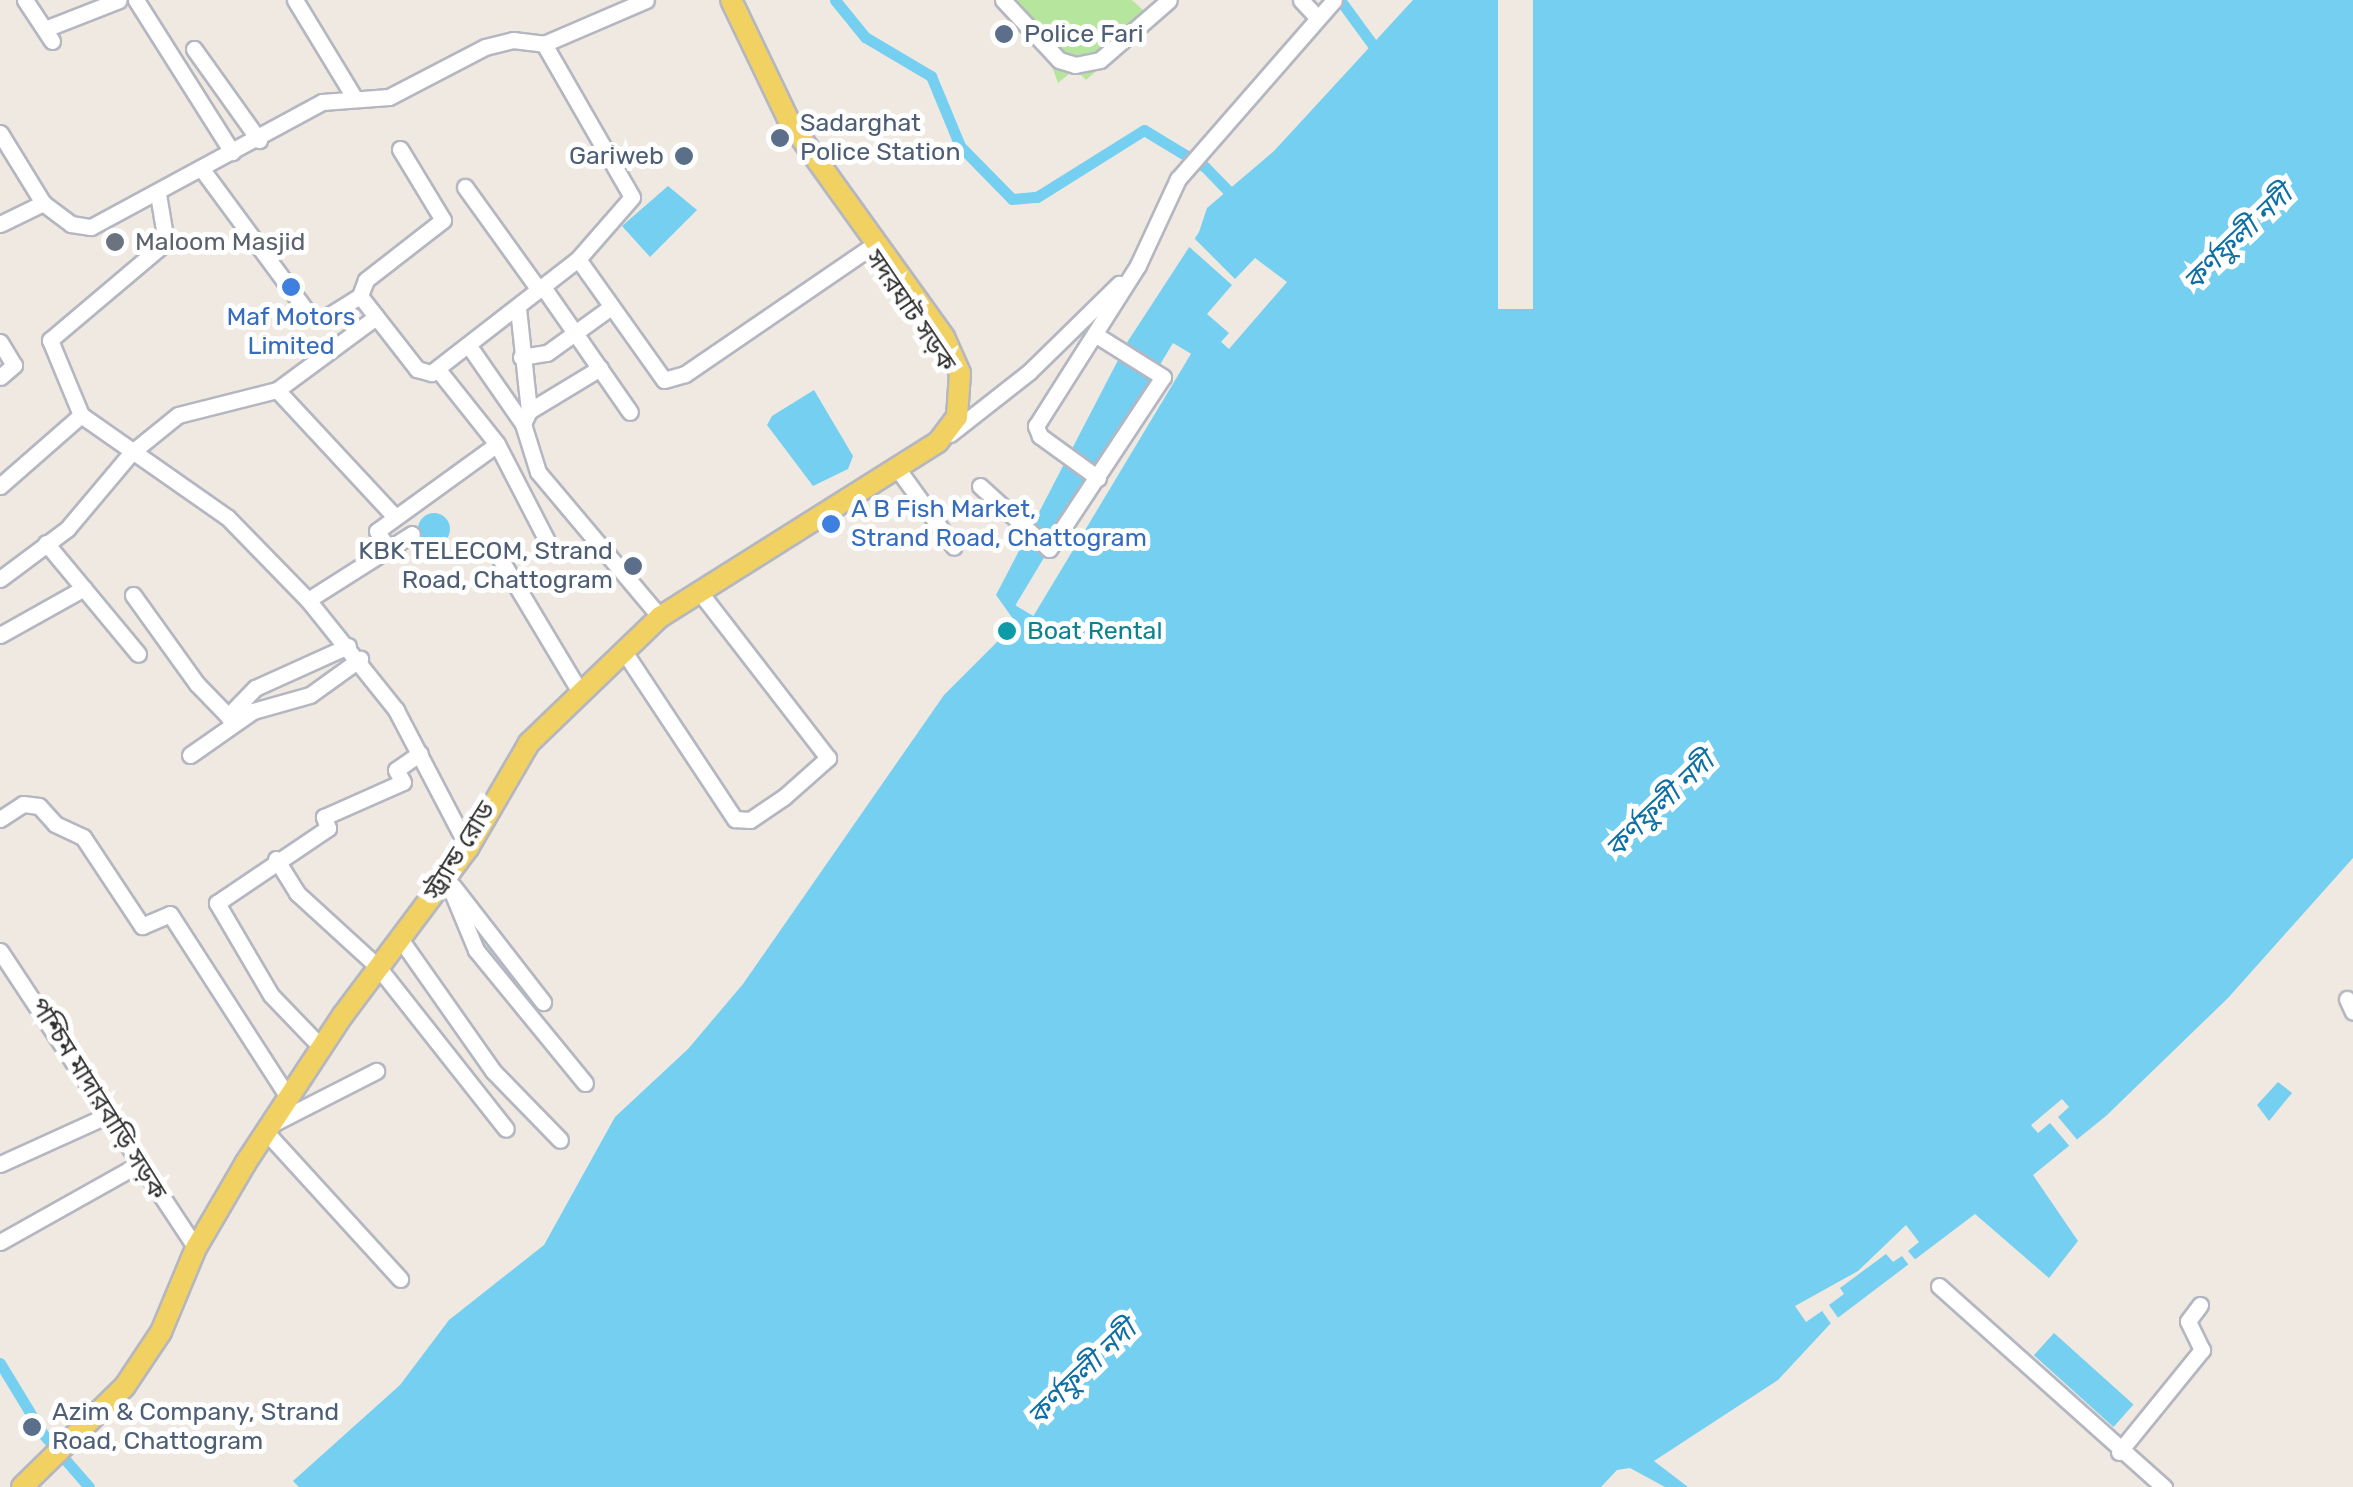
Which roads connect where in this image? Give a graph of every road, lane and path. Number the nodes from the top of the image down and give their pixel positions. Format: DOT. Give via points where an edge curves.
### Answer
graph roads {
  1 [pos="25,0"];
  2 [pos="119,0"];
  3 [pos="136,0"];
  4 [pos="295,0"];
  5 [pos="646,0"];
  6 [pos="720,0"];
  7 [pos="732,0"];
  8 [pos="1003,0"];
  9 [pos="1169,0"];
  10 [pos="1300,0"];
  11 [pos="1334,0"];
  12 [pos="1319,15"];
  13 [pos="544,44"];
  14 [pos="194,50"];
  15 [pos="354,97"];
  16 [pos="0,133"];
  17 [pos="259,140"];
  18 [pos="400,149"];
  19 [pos="232,152"];
  20 [pos="201,168"];
  21 [pos="464,187"];
  22 [pos="158,194"];
  23 [pos="42,204"];
  24 [pos="0,224"];
  25 [pos="872,246"];
  26 [pos="578,259"];
  27 [pos="1138,265"];
  28 [pos="541,288"];
  29 [pos="360,296"];
  30 [pos="611,307"];
  31 [pos="518,308"];
  32 [pos="376,317"];
  33 [pos="576,334"];
  34 [pos="1102,340"];
  35 [pos="0,342"];
  36 [pos="468,346"];
  37 [pos="521,357"];
  38 [pos="600,368"];
  39 [pos="439,371"];
  40 [pos="0,377"];
  41 [pos="277,390"];
  42 [pos="630,412"];
  43 [pos="81,415"];
  44 [pos="526,417"];
  45 [pos="938,442"];
  46 [pos="498,444"];
  47 [pos="131,453"];
  48 [pos="897,468"];
  49 [pos="1098,478"];
  50 [pos="0,486"];
  51 [pos="980,486"];
  52 [pos="394,518"];
  53 [pos="412,534"];
  54 [pos="546,542"];
  55 [pos="46,544"];
  56 [pos="954,547"];
  57 [pos="388,549"];
  58 [pos="498,556"];
  59 [pos="0,579"];
  60 [pos="84,588"];
  61 [pos="699,591"];
  62 [pos="133,594"];
  63 [pos="308,600"];
  64 [pos="660,617"];
  65 [pos="0,635"];
  66 [pos="348,646"];
  67 [pos="623,650"];
  68 [pos="138,654"];
  69 [pos="360,658"];
  70 [pos="580,692"];
  71 [pos="231,720"];
  72 [pos="420,754"];
  73 [pos="190,755"];
  74 [pos="0,819"];
  75 [pos="468,848"];
  76 [pos="276,859"];
  77 [pos="447,880"];
  78 [pos="401,940"];
  79 [pos="0,951"];
  80 [pos="378,967"];
  81 [pos="543,1002"];
  82 [pos="321,1048"];
  83 [pos="376,1071"];
  84 [pos="584,1083"];
  85 [pos="288,1097"];
  86 [pos="108,1115"];
  87 [pos="268,1128"];
  88 [pos="506,1130"];
  89 [pos="560,1140"];
  90 [pos="0,1164"];
  91 [pos="137,1165"];
  92 [pos="0,1242"];
  93 [pos="196,1248"];
  94 [pos="400,1279"];
  95 [pos="1939,1286"];
  96 [pos="2200,1305"];
  97 [pos="2119,1452"];
  98 [pos="22,1487"];
  99 [pos="2164,1487"];
  1 -- 2 [label="street" via="49,35"];
  3 -- 19 [label="street"];
  4 -- 15 [label="street"];
  5 -- 13 [label="street"];
  6 -- 25 [label="main road, সদরঘাট সড়ক" via="783,129"];
  7 -- 25 [label="main road, সদরঘাট সড়ক" via="790,122"];
  8 -- 9 [label="street" via="1058,60 1075,65 1100,60"];
  10 -- 12 [label="street"];
  11 -- 12 [label="street"];
  12 -- 27 [label="street" via="1178,179"];
  13 -- 15 [label="street" via="513,40 485,46 389,97"];
  13 -- 26 [label="street" via="632,196"];
  14 -- 17 [label="street"];
  15 -- 17 [label="street" via="322,102"];
  16 -- 23 [label="street"];
  17 -- 19 [label="street"];
  18 -- 29 [label="street" via="443,220 366,280"];
  19 -- 20 [label="street"];
  20 -- 22 [label="street"];
  20 -- 29 [label="street" via="310,316 322,319"];
  21 -- 28 [label="street"];
  22 -- 23 [label="street" via="81,228"];
  22 -- 43 [label="street" via="166,242 50,340"];
  23 -- 24 [label="street"];
  25 -- 30 [label="street" via="674,379 664,380"];
  25 -- 45 [label="main road, সদরঘাট সড়ক" via="944,336 960,387 957,417"];
  26 -- 28 [label="street"];
  26 -- 30 [label="street"];
  27 -- 34 [label="street"];
  27 -- 45 [label="street" via="1029,372"];
  28 -- 31 [label="street"];
  28 -- 33 [label="street"];
  29 -- 32 [label="street"];
  30 -- 33 [label="street"];
  31 -- 36 [label="street"];
  31 -- 37 [label="street"];
  32 -- 39 [label="street" via="417,369"];
  32 -- 41 [label="street"];
  33 -- 37 [label="street" via="547,352"];
  33 -- 38 [label="street"];
  34 -- 49 [label="street" via="1162,376"];
  34 -- 49 [label="street" via="1036,426 1040,436"];
  35 -- 40 [label="street" via="14,366"];
  36 -- 39 [label="street"];
  36 -- 44 [label="street"];
  37 -- 44 [label="street"];
  38 -- 42 [label="street"];
  38 -- 44 [label="street"];
  39 -- 46 [label="street"];
  41 -- 47 [label="street" via="178,415"];
  41 -- 52 [label="street"];
  43 -- 47 [label="street"];
  43 -- 50 [label="street"];
  44 -- 64 [label="street" via="538,472"];
  45 -- 48 [label="main road, স্ট্র্যান্ড রোড"];
  46 -- 52 [label="street"];
  46 -- 54 [label="street"];
  47 -- 55 [label="street" via="67,529"];
  47 -- 63 [label="street" via="228,518"];
  48 -- 56 [label="street"];
  48 -- 61 [label="main road, স্ট্র্যান্ড রোড"];
  49 -- 51 [label="street" via="1049,549"];
  52 -- 57 [label="street" via="376,532"];
  53 -- 57 [label="street"];
  55 -- 59 [label="street"];
  55 -- 60 [label="street"];
  57 -- 63 [label="street"];
  58 -- 70 [label="street"];
  60 -- 65 [label="street"];
  60 -- 68 [label="street"];
  61 -- 64 [label="main road, স্ট্র্যান্ড রোড"];
  61 -- 67 [label="street" via="824,748 825,765 812,776 750,820 735,819"];
  62 -- 71 [label="street" via="196,684"];
  63 -- 66 [label="street"];
  64 -- 67 [label="main road, স্ট্র্যান্ড রোড"];
  66 -- 69 [label="street"];
  66 -- 71 [label="street" via="272,677"];
  67 -- 70 [label="main road, স্ট্র্যান্ড রোড"];
  69 -- 71 [label="street" via="310,695"];
  69 -- 72 [label="street"];
  70 -- 75 [label="main road, স্ট্র্যান্ড রোড" via="529,743"];
  71 -- 73 [label="street"];
  72 -- 75 [label="street"];
  72 -- 76 [label="street" via="396,770 403,782 324,816 328,828"];
  74 -- 85 [label="street" via="23,804 39,806 55,824 83,837 142,926 170,914"];
  75 -- 77 [label="main road, স্ট্র্যান্ড রোড"];
  76 -- 80 [label="street" via="308,906"];
  76 -- 82 [label="street" via="217,906 271,995"];
  77 -- 78 [label="main road, স্ট্র্যান্ড রোড"];
  77 -- 81 [label="street"];
  77 -- 84 [label="street" via="476,950"];
  78 -- 80 [label="main road, স্ট্র্যান্ড রোড"];
  78 -- 89 [label="street" via="493,1071"];
  79 -- 86 [label="street, পশ্চিম মাদারবাড়ি সড়ক"];
  80 -- 82 [label="main road, স্ট্র্যান্ড রোড"];
  80 -- 88 [label="street"];
  82 -- 85 [label="main road, স্ট্র্যান্ড রোড"];
  83 -- 87 [label="street"];
  85 -- 87 [label="main road, স্ট্র্যান্ড রোড"];
  86 -- 90 [label="street"];
  86 -- 91 [label="street, পশ্চিম মাদারবাড়ি সড়ক"];
  87 -- 93 [label="main road, স্ট্র্যান্ড রোড"];
  87 -- 94 [label="street"];
  91 -- 92 [label="street"];
  91 -- 93 [label="street, পশ্চিম মাদারবাড়ি সড়ক"];
  93 -- 98 [label="main road, স্ট্র্যান্ড রোড" via="160,1332 125,1386"];
  95 -- 97 [label="street"];
  96 -- 97 [label="street" via="2188,1321 2202,1350"];
  97 -- 99 [label="street"];
}
